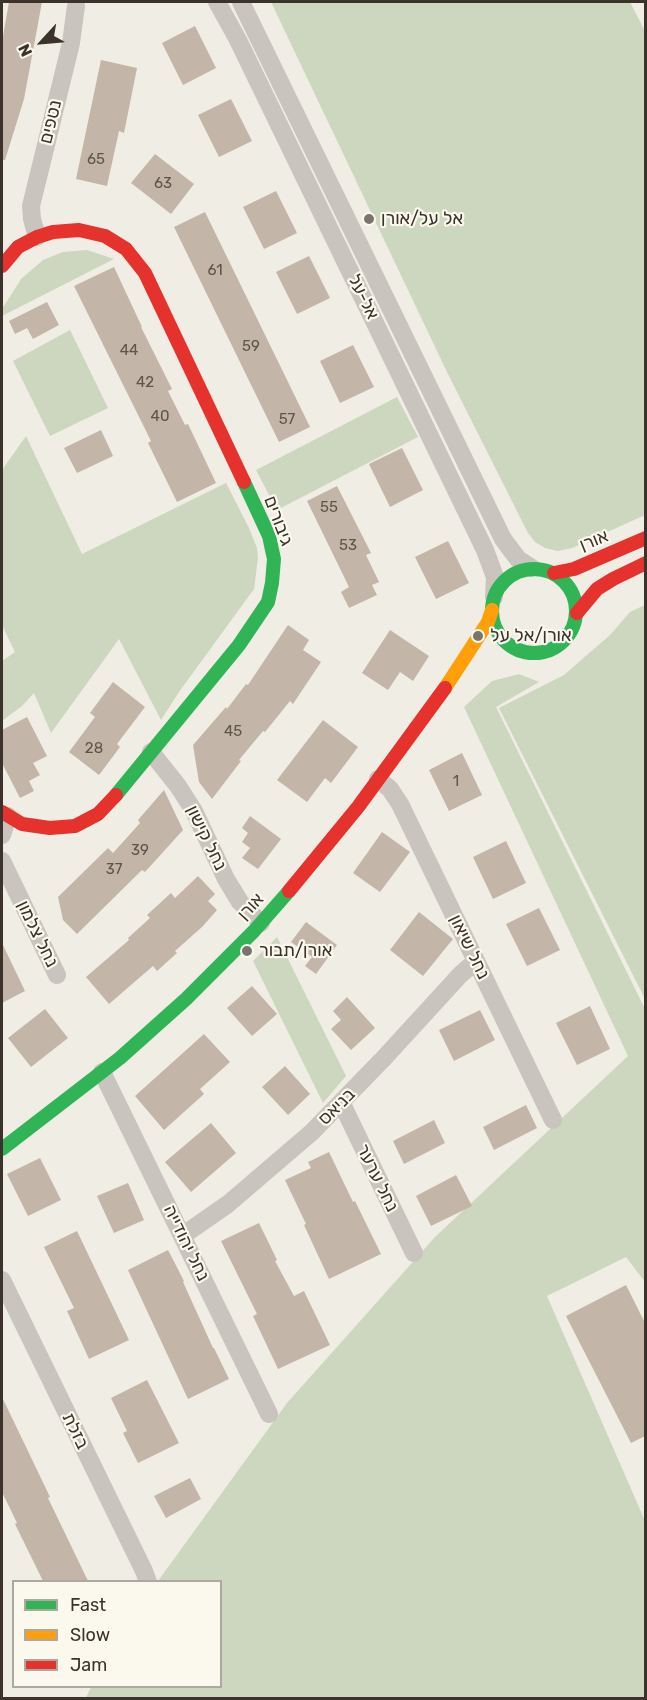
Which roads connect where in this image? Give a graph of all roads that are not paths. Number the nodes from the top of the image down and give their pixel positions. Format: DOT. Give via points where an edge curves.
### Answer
graph roads {
  1 [pos="217,2"];
  2 [pos="241,2"];
  3 [pos="75,6"];
  4 [pos="37,237"];
  5 [pos="2,266"];
  6 [pos="645,538"];
  7 [pos="645,563"];
  8 [pos="531,568"];
  9 [pos="554,573"];
  10 [pos="493,603"];
  11 [pos="577,613"];
  12 [pos="514,648"];
  13 [pos="459,668"];
  14 [pos="151,752"];
  15 [pos="378,779"];
  16 [pos="5,814"];
  17 [pos="2,835"];
  18 [pos="2,861"];
  19 [pos="261,923"];
  20 [pos="476,961"];
  21 [pos="57,975"];
  22 [pos="102,1072"];
  23 [pos="341,1102"];
  24 [pos="553,1120"];
  25 [pos="27,1129"];
  26 [pos="2,1140"];
  27 [pos="2,1149"];
  28 [pos="183,1236"];
  29 [pos="414,1253"];
  30 [pos="2,1280"];
  31 [pos="269,1414"];
  32 [pos="148,1580"];
  1 -- 10 [label="street, אל-על" via="486,550 495,577"];
  2 -- 8 [label="street, אל-על" via="503,538 518,559"];
  3 -- 4 [label="street, נטפים" via="70,43 31,206"];
  4 -- 5 [label="street, גיבורים" via="18,247"];
  4 -- 14 [label="street, גיבורים" via="79,230 105,236 126,249 145,273 269,537 274,559 268,602 239,645"];
  6 -- 9 [label="street, אורן" via="574,569"];
  7 -- 11 [label="street" via="597,589"];
  8 -- 9 [label="street"];
  8 -- 10 [label="street" via="505,580"];
  9 -- 11 [label="street" via="571,588"];
  10 -- 12 [label="street" via="497,631"];
  10 -- 13 [label="street, אורן" via="488,622"];
  11 -- 12 [label="street" via="567,639 555,648 527,653"];
  12 -- 13 [label="street, אורן" via="488,651"];
  13 -- 15 [label="street, אורן"];
  14 -- 16 [label="street, גיבורים" via="98,814 75,825 50,828 22,824"];
  14 -- 19 [label="street, נחל קישון" via="194,811 240,902"];
  15 -- 19 [label="street, אורן"];
  15 -- 20 [label="street, נחל שיאון" via="400,804"];
  16 -- 17 [label="street"];
  18 -- 21 [label="street, נחל צלמון"];
  19 -- 22 [label="street, אורן" via="186,999"];
  20 -- 23 [label="street, בניאס"];
  20 -- 24 [label="street, נחל שיאון"];
  22 -- 25 [label="street, אורן"];
  22 -- 28 [label="street, נחל יהודייה"];
  23 -- 28 [label="street, בניאס" via="228,1204"];
  23 -- 29 [label="street, נחל ערער"];
  25 -- 26 [label="street, אורן"];
  25 -- 27 [label="street, אורן"];
  28 -- 31 [label="street, נחל יהודייה"];
  30 -- 32 [label="street, בזלת"];
}
